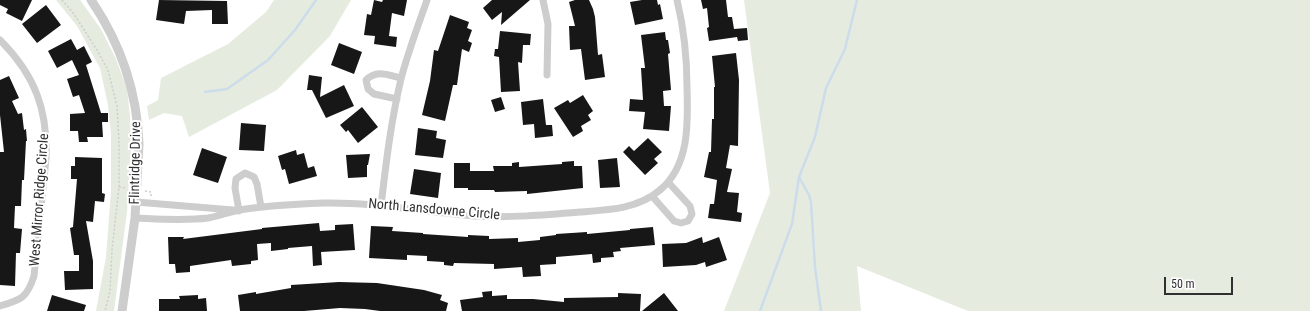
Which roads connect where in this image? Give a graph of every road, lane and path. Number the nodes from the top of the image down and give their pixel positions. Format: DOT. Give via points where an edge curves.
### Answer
graph roads {
  1 [pos="62,0"];
  2 [pos="91,0"];
  3 [pos="427,0"];
  4 [pos="543,0"];
  5 [pos="677,0"];
  6 [pos="0,40"];
  7 [pos="547,75"];
  8 [pos="402,78"];
  9 [pos="397,99"];
  10 [pos="668,182"];
  11 [pos="652,196"];
  12 [pos="136,202"];
  13 [pos="381,206"];
  14 [pos="261,207"];
  15 [pos="239,211"];
  16 [pos="135,218"];
  17 [pos="0,306"];
  18 [pos="105,311"];
  19 [pos="122,311"];
  1 -- 18 [label="path" via="74,14 108,70 116,106 119,187 110,291"];
  2 -- 12 [label="street, Flintridge Drive" via="118,47 136,106 139,132"];
  3 -- 8 [label="street"];
  4 -- 7 [label="street" via="548,24"];
  5 -- 10 [label="street, North Lansdowne Circle" via="685,41 688,121 682,155"];
  6 -- 17 [label="street, West Mirror Ridge Circle" via="16,57 35,87 44,117 47,139 34,276 26,295 18,301"];
  8 -- 9 [label="street"];
  8 -- 9 [label="street" via="379,73 366,80 368,89 374,94"];
  9 -- 13 [label="street"];
  10 -- 11 [label="street, North Lansdowne Circle"];
  10 -- 11 [label="street" via="690,206 692,214 688,221 674,221"];
  11 -- 13 [label="street, North Lansdowne Circle" via="617,208 546,215 475,216"];
  12 -- 15 [label="street, North Lansdowne Circle"];
  12 -- 16 [label="street, Flintridge Drive"];
  13 -- 14 [label="street, North Lansdowne Circle" via="327,203"];
  14 -- 15 [label="street, North Lansdowne Circle"];
  14 -- 15 [label="street" via="254,177 245,174 236,179"];
  15 -- 16 [label="street, North Lansdowne Circle" via="208,218"];
  16 -- 19 [label="street, Flintridge Drive"];
}
